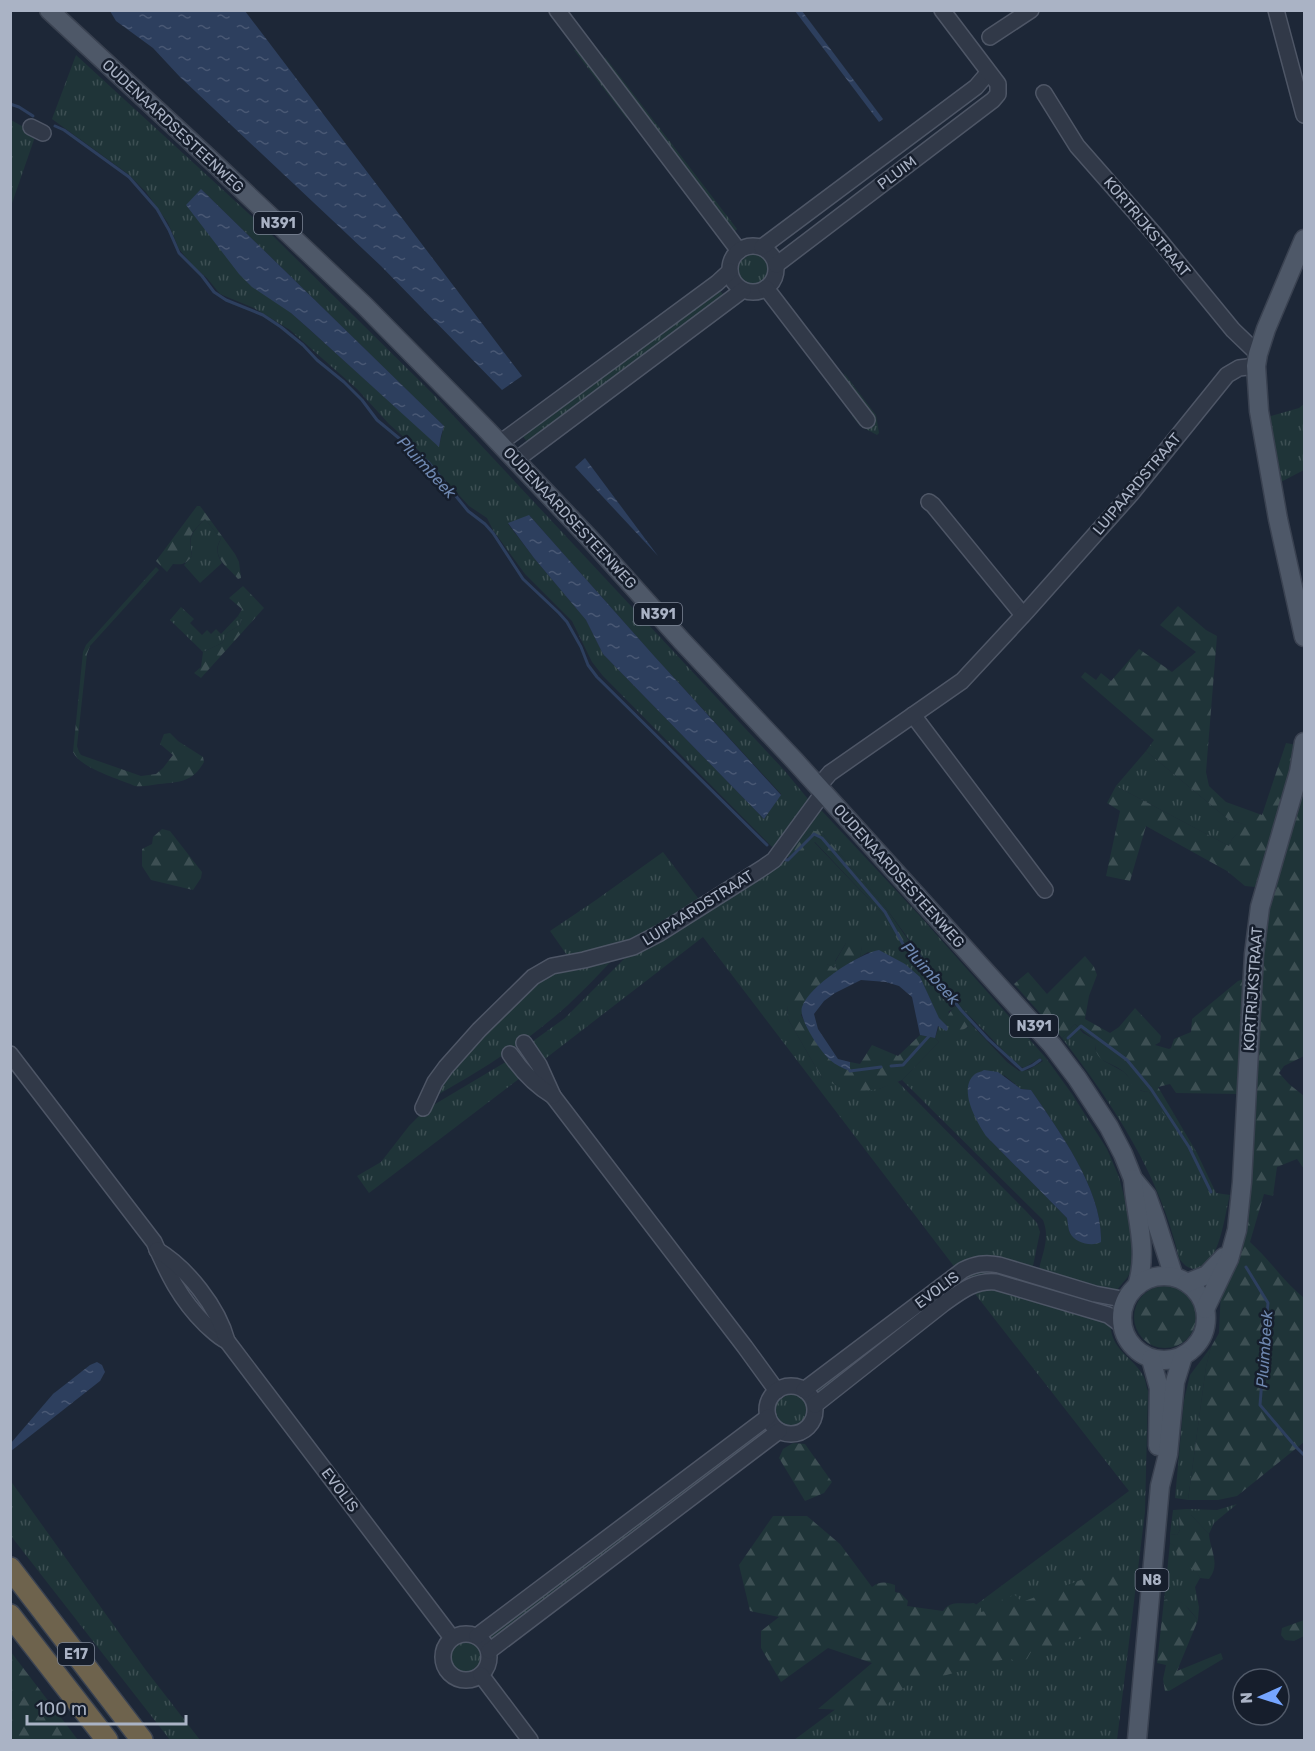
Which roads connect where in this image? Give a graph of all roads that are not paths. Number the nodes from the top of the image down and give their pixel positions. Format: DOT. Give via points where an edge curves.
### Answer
graph roads {
  1 [pos="49,10"];
  2 [pos="557,10"];
  3 [pos="942,10"];
  4 [pos="1031,10"];
  5 [pos="1276,10"];
  6 [pos="990,37"];
  7 [pos="988,73"];
  8 [pos="1044,93"];
  9 [pos="1305,115"];
  10 [pos="1305,239"];
  11 [pos="762,247"];
  12 [pos="739,251"];
  13 [pos="776,265"];
  14 [pos="730,271"];
  15 [pos="766,288"];
  16 [pos="743,290"];
  17 [pos="1257,360"];
  18 [pos="867,420"];
  19 [pos="500,443"];
  20 [pos="516,460"];
  21 [pos="929,502"];
  22 [pos="1023,615"];
  23 [pos="1305,637"];
  24 [pos="913,715"];
  25 [pos="1305,742"];
  26 [pos="821,790"];
  27 [pos="1045,890"];
  28 [pos="524,1043"];
  29 [pos="10,1054"];
  30 [pos="510,1054"];
  31 [pos="553,1096"];
  32 [pos="423,1108"];
  33 [pos="1133,1179"];
  34 [pos="1234,1242"];
  35 [pos="1180,1280"];
  36 [pos="1132,1293"];
  37 [pos="1205,1309"];
  38 [pos="1123,1326"];
  39 [pos="1183,1356"];
  40 [pos="1151,1359"];
  41 [pos="804,1390"];
  42 [pos="777,1391"];
  43 [pos="814,1405"];
  44 [pos="768,1417"];
  45 [pos="779,1431"];
  46 [pos="1160,1486"];
  47 [pos="10,1568"];
  48 [pos="10,1615"];
  49 [pos="477,1636"];
  50 [pos="452,1638"];
  51 [pos="489,1651"];
  52 [pos="481,1675"];
  53 [pos="107,1740"];
  54 [pos="142,1740"];
  55 [pos="530,1740"];
  56 [pos="1137,1740"];
  1 -- 19 [label="main road, OUDENAARDSESTEENWEG / N391" via="365,306"];
  2 -- 12 [label="street"];
  3 -- 7 [label="street, PLUIM"];
  4 -- 6 [label="street"];
  5 -- 9 [label="street"];
  7 -- 11 [label="street, PLUIM" via="976,87"];
  7 -- 13 [label="street, PLUIM" via="999,89 993,100"];
  8 -- 17 [label="street, KORTRIJKSTRAAT" via="1077,146"];
  10 -- 17 [label="main road" via="1266,329"];
  11 -- 12 [label="street"];
  11 -- 13 [label="street"];
  12 -- 14 [label="street" via="730,263"];
  13 -- 15 [label="street" via="774,278"];
  14 -- 16 [label="street"];
  14 -- 19 [label="street"];
  15 -- 16 [label="street" via="755,292"];
  15 -- 18 [label="street"];
  16 -- 20 [label="street"];
  17 -- 22 [label="street, LUIPAARDSTRAAT" via="1227,375 1131,494"];
  17 -- 23 [label="main road" via="1259,411"];
  19 -- 20 [label="main road, OUDENAARDSESTEENWEG / N391"];
  20 -- 26 [label="main road, OUDENAARDSESTEENWEG / N391"];
  21 -- 22 [label="street"];
  22 -- 24 [label="street, LUIPAARDSTRAAT" via="962,681"];
  24 -- 26 [label="street, LUIPAARDSTRAAT" via="830,773"];
  24 -- 27 [label="street"];
  25 -- 34 [label="main road, KORTRIJKSTRAAT / N8" via="1260,906 1242,1182"];
  26 -- 32 [label="street, LUIPAARDSTRAAT" via="774,860 764,867 633,947 552,966 533,977 447,1067"];
  26 -- 33 [label="main road, OUDENAARDSESTEENWEG / N391" via="1052,1045 1109,1127"];
  28 -- 31 [label="street"];
  29 -- 50 [label="street, EVOLIS" via="154,1242 188,1305 219,1338 227,1341"];
  30 -- 31 [label="street" via="525,1073"];
  31 -- 42 [label="street"];
  33 -- 35 [label="main road, OUDENAARDSESTEENWEG / N391" via="1147,1196"];
  33 -- 36 [label="main road, OUDENAARDSESTEENWEG / N391" via="1143,1250 1142,1274"];
  34 -- 35 [label="main road, KORTRIJKSTRAAT / N8" via="1207,1275"];
  34 -- 37 [label="main road, KORTRIJKSTRAAT / N8"];
  35 -- 36 [label="main road, N8" via="1154,1277"];
  35 -- 37 [label="main road" via="1201,1297"];
  36 -- 38 [label="main road" via="1122,1315"];
  36 -- 41 [label="street, EVOLIS" via="1095,1293 999,1265 976,1264"];
  37 -- 39 [label="main road, N8" via="1204,1332"];
  38 -- 40 [label="main road" via="1132,1346"];
  38 -- 43 [label="street, EVOLIS" via="1108,1315 984,1281 943,1304"];
  39 -- 40 [label="main road" via="1173,1360"];
  39 -- 46 [label="main road, N8" via="1175,1382 1168,1454"];
  40 -- 46 [label="main road, N8" via="1159,1388"];
  41 -- 42 [label="street" via="793,1386"];
  41 -- 43 [label="street"];
  42 -- 44 [label="street" via="769,1403"];
  43 -- 45 [label="street, EVOLIS" via="814,1418 806,1429 793,1434"];
  44 -- 45 [label="street"];
  44 -- 49 [label="street"];
  45 -- 51 [label="street"];
  46 -- 56 [label="main road, N8"];
  47 -- 54 [label="highway, E17"];
  48 -- 53 [label="highway, E17"];
  49 -- 50 [label="street" via="466,1633"];
  49 -- 51 [label="street"];
  50 -- 52 [label="street" via="442,1656 445,1668 459,1680"];
  51 -- 52 [label="street" via="487,1667"];
  52 -- 55 [label="street"];
}
